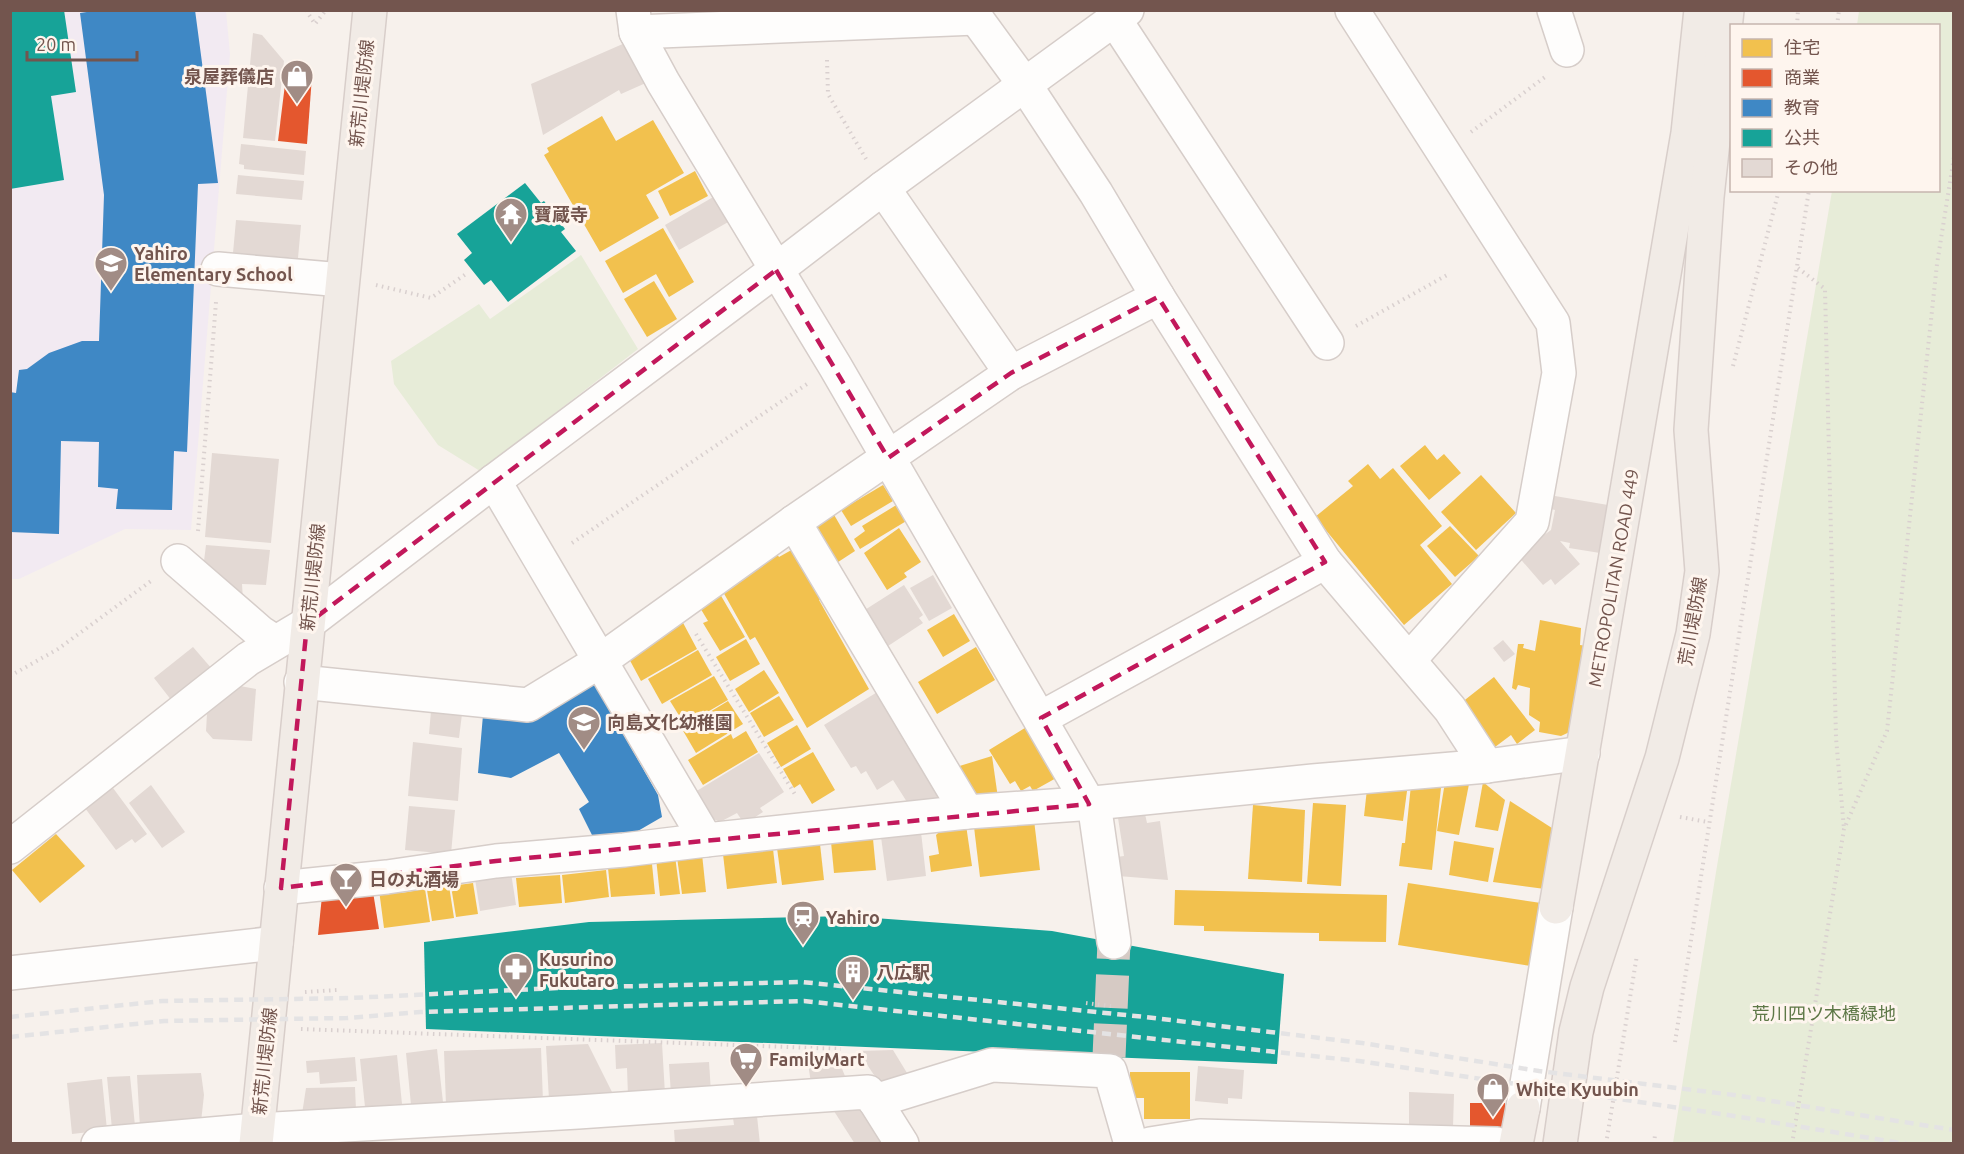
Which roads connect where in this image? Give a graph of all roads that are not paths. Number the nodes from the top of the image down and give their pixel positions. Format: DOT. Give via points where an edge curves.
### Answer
graph roads {
  1 [pos="1352,10"];
  2 [pos="1554,10"];
  3 [pos="1701,10"];
  4 [pos="1727,10"];
  5 [pos="976,14"];
  6 [pos="1121,15"];
  7 [pos="373,19"];
  8 [pos="634,21"];
  9 [pos="1567,50"];
  10 [pos="1025,85"];
  11 [pos="883,188"];
  12 [pos="218,269"];
  13 [pos="776,270"];
  14 [pos="356,282"];
  15 [pos="1158,297"];
  16 [pos="1327,343"];
  17 [pos="1011,374"];
  18 [pos="888,458"];
  19 [pos="494,481"];
  20 [pos="794,522"];
  21 [pos="178,561"];
  22 [pos="1325,562"];
  23 [pos="308,624"];
  24 [pos="274,642"];
  25 [pos="1409,660"];
  26 [pos="600,661"];
  27 [pos="301,682"];
  28 [pos="1041,718"];
  29 [pos="1583,753"];
  30 [pos="1487,766"];
  31 [pos="1092,804"];
  32 [pos="967,812"];
  33 [pos="706,840"];
  34 [pos="10,847"];
  35 [pos="281,888"];
  36 [pos="1556,907"];
  37 [pos="1114,942"];
  38 [pos="276,943"];
  39 [pos="10,973"];
  40 [pos="875,1101"];
  41 [pos="1523,1108"];
  42 [pos="257,1137"];
  43 [pos="98,1143"];
  44 [pos="902,1143"];
  45 [pos="1131,1143"];
  46 [pos="1150,1143"];
  47 [pos="1497,1143"];
  48 [pos="1516,1143"];
  49 [pos="1560,1143"];
  1 -- 25 [label="street" via="1553,323 1559,373 1532,522"];
  2 -- 9 [label="street"];
  3 -- 29 [label="main road, METROPOLITAN ROAD 449" via="1688,133"];
  4 -- 49 [label="main road, 荒川堤防線" via="1707,197 1691,430 1702,571 1693,634 1662,758 1587,987 1576,1032"];
  5 -- 8 [label="street" via="825,24"];
  5 -- 10 [label="street"];
  6 -- 10 [label="street"];
  6 -- 16 [label="street"];
  7 -- 14 [label="main road, 新荒川堤防線"];
  8 -- 13 [label="street" via="663,82"];
  10 -- 11 [label="street"];
  10 -- 15 [label="street"];
  11 -- 13 [label="street"];
  11 -- 17 [label="street"];
  12 -- 14 [label="street"];
  13 -- 18 [label="street"];
  13 -- 19 [label="street"];
  14 -- 23 [label="main road, 新荒川堤防線"];
  15 -- 17 [label="street"];
  15 -- 22 [label="street"];
  17 -- 18 [label="street"];
  18 -- 20 [label="street"];
  18 -- 28 [label="street"];
  19 -- 23 [label="street"];
  19 -- 26 [label="street"];
  20 -- 26 [label="street"];
  20 -- 32 [label="street"];
  21 -- 24 [label="street"];
  22 -- 25 [label="street"];
  22 -- 28 [label="street"];
  23 -- 24 [label="street"];
  23 -- 27 [label="main road, 新荒川堤防線"];
  24 -- 34 [label="street" via="248,658"];
  25 -- 30 [label="street" via="1450,709"];
  26 -- 27 [label="street" via="528,705"];
  26 -- 33 [label="street"];
  27 -- 35 [label="main road, 新荒川堤防線"];
  28 -- 31 [label="street"];
  29 -- 30 [label="street"];
  29 -- 36 [label="main road, METROPOLITAN ROAD 449"];
  30 -- 31 [label="street"];
  31 -- 32 [label="street"];
  31 -- 37 [label="street"];
  32 -- 33 [label="street"];
  33 -- 35 [label="street"];
  35 -- 38 [label="main road, 新荒川堤防線"];
  36 -- 41 [label="street, METROPOLITAN ROAD 449"];
  38 -- 39 [label="street"];
  38 -- 42 [label="main road, 新荒川堤防線"];
  40 -- 42 [label="street" via="868,1092"];
  40 -- 44 [label="street"];
  40 -- 45 [label="street" via="992,1065 1110,1064"];
  41 -- 48 [label="main road, METROPOLITAN ROAD 449"];
  42 -- 43 [label="street"];
  46 -- 47 [label="street" via="1200,1136"];
}
